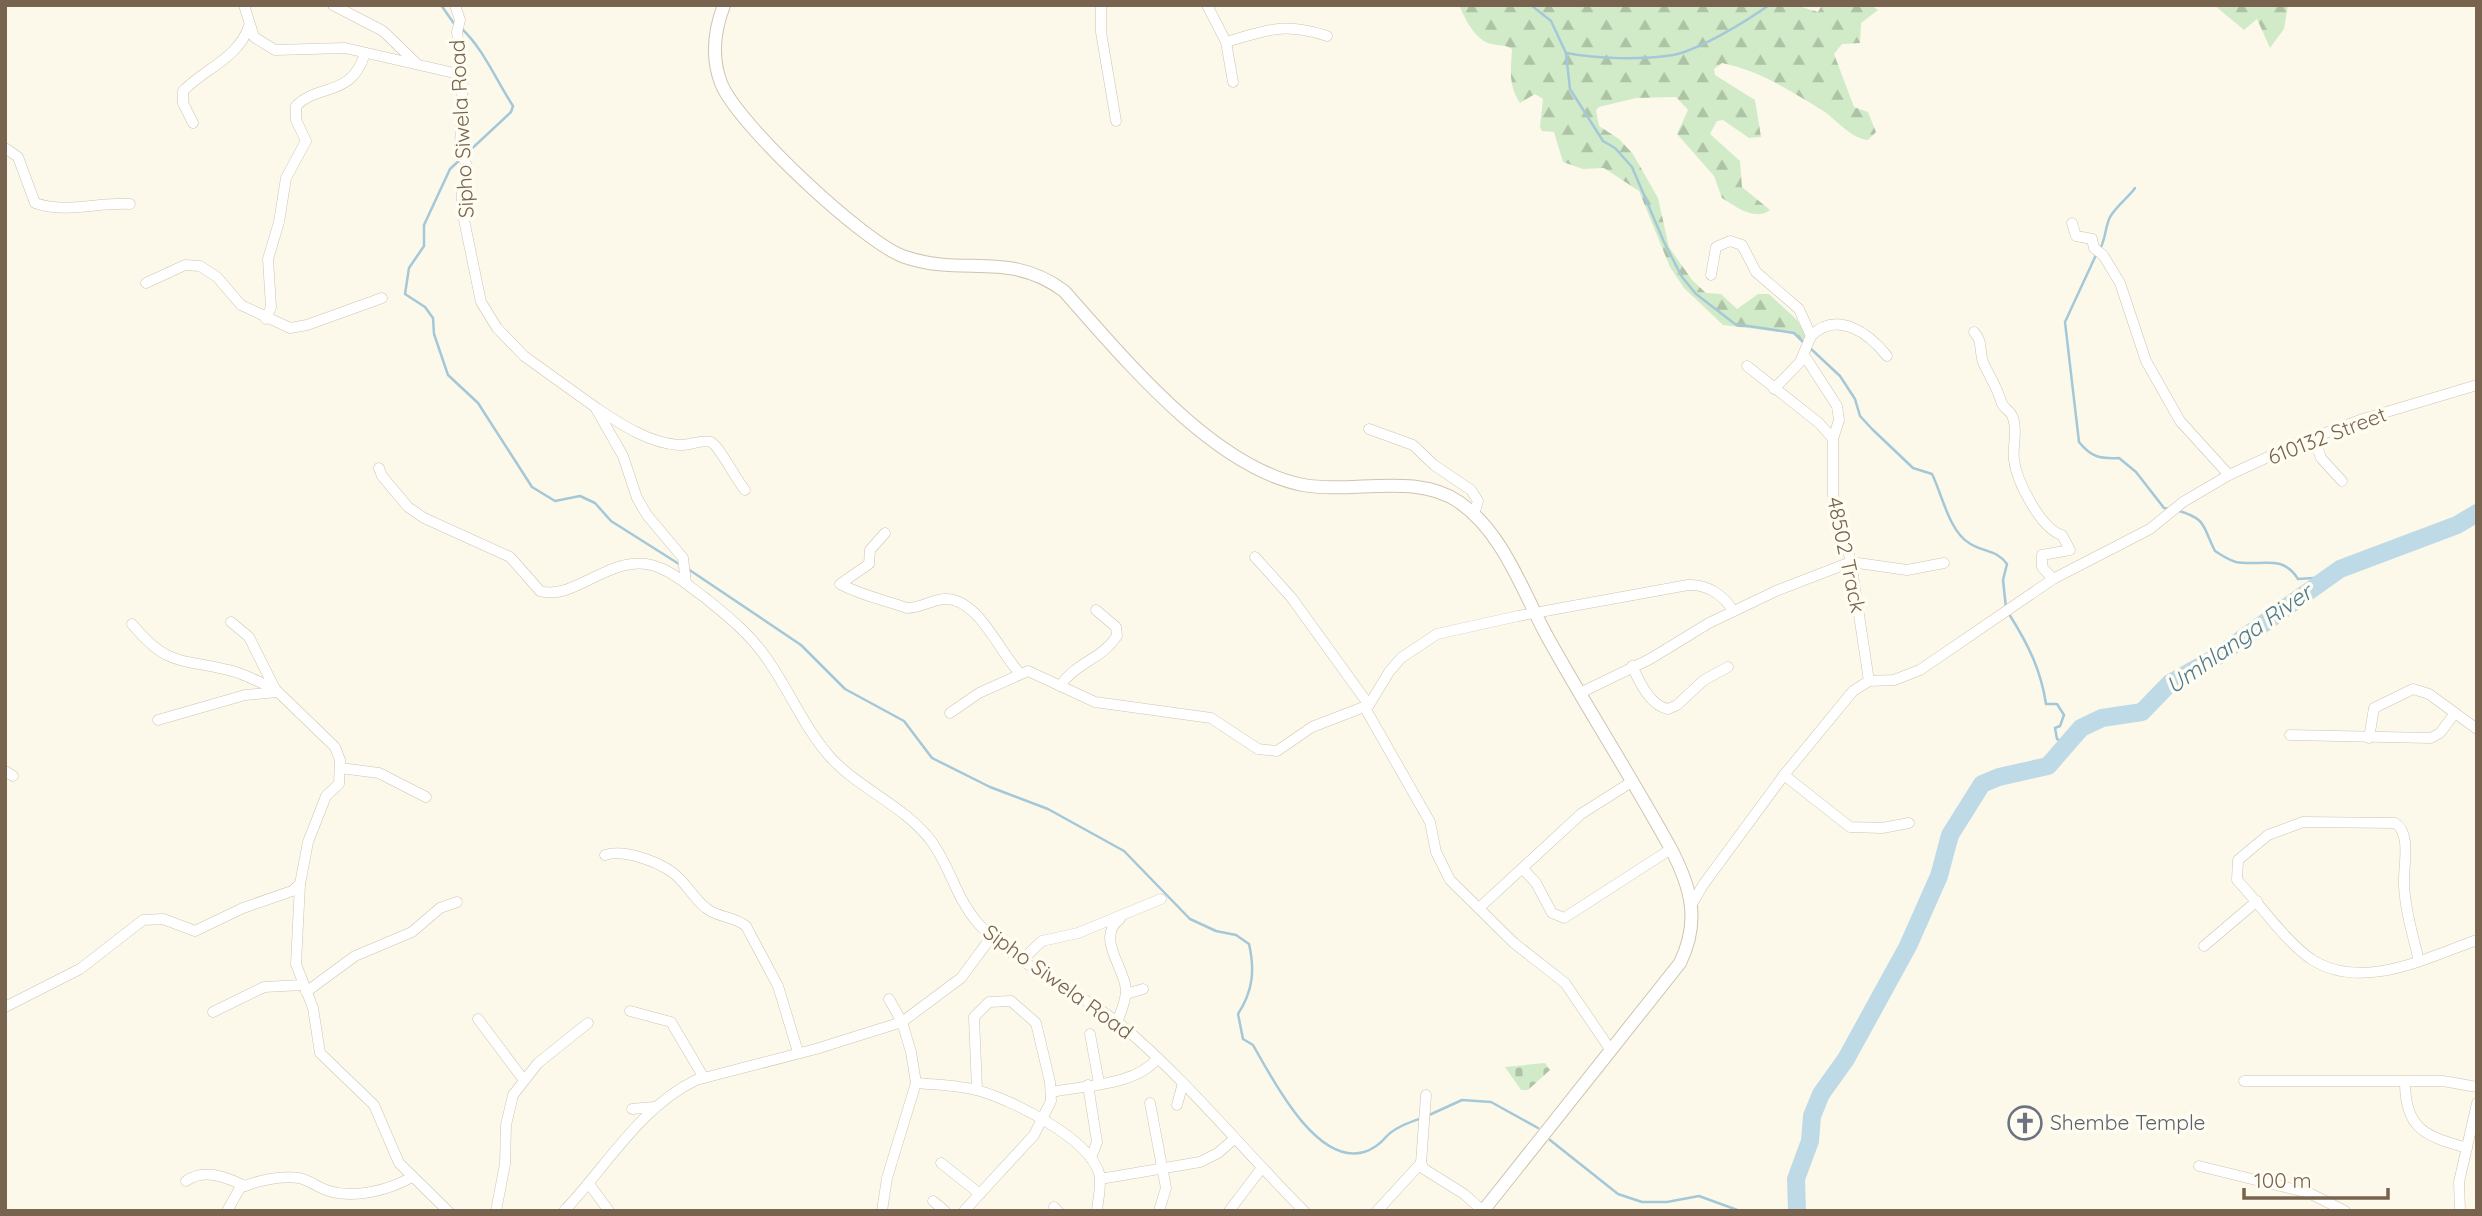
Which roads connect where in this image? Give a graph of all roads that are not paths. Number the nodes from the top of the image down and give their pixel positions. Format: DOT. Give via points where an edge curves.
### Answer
graph roads {
  1 [pos="244,5"];
  2 [pos="333,5"];
  3 [pos="455,5"];
  4 [pos="724,5"];
  5 [pos="1101,5"];
  6 [pos="1206,5"];
  7 [pos="249,26"];
  8 [pos="1327,36"];
  9 [pos="1226,42"];
  10 [pos="365,53"];
  11 [pos="416,62"];
  12 [pos="463,75"];
  13 [pos="1233,82"];
  14 [pos="1116,121"];
  15 [pos="193,123"];
  16 [pos="5,148"];
  17 [pos="130,204"];
  18 [pos="2072,223"];
  19 [pos="1711,275"];
  20 [pos="146,283"];
  21 [pos="382,298"];
  22 [pos="266,318"];
  23 [pos="1974,332"];
  24 [pos="1810,338"];
  25 [pos="1804,355"];
  26 [pos="1887,356"];
  27 [pos="1747,366"];
  28 [pos="2477,385"];
  29 [pos="1774,389"];
  30 [pos="595,407"];
  31 [pos="1369,429"];
  32 [pos="2314,438"];
  33 [pos="1833,439"];
  34 [pos="379,468"];
  35 [pos="2230,475"];
  36 [pos="2342,481"];
  37 [pos="745,490"];
  38 [pos="1474,514"];
  39 [pos="885,533"];
  40 [pos="1255,557"];
  41 [pos="1851,562"];
  42 [pos="1944,563"];
  43 [pos="685,579"];
  44 [pos="2053,579"];
  45 [pos="1096,610"];
  46 [pos="1733,611"];
  47 [pos="1535,613"];
  48 [pos="231,622"];
  49 [pos="132,624"];
  50 [pos="1632,666"];
  51 [pos="1728,667"];
  52 [pos="1019,672"];
  53 [pos="1867,682"];
  54 [pos="1060,686"];
  55 [pos="276,691"];
  56 [pos="1580,693"];
  57 [pos="1367,706"];
  58 [pos="950,713"];
  59 [pos="2455,713"];
  60 [pos="158,720"];
  61 [pos="2477,729"];
  62 [pos="2290,735"];
  63 [pos="2369,738"];
  64 [pos="340,768"];
  65 [pos="1784,775"];
  66 [pos="1633,781"];
  67 [pos="426,797"];
  68 [pos="1909,823"];
  69 [pos="1671,849"];
  70 [pos="605,855"];
  71 [pos="1524,870"];
  72 [pos="300,884"];
  73 [pos="1161,900"];
  74 [pos="457,901"];
  75 [pos="2257,901"];
  76 [pos="1692,904"];
  77 [pos="1479,908"];
  78 [pos="1123,917"];
  79 [pos="992,936"];
  80 [pos="2477,940"];
  81 [pos="2204,946"];
  82 [pos="1023,959"];
  83 [pos="2419,961"];
  84 [pos="304,988"];
  85 [pos="1143,989"];
  86 [pos="1126,994"];
  87 [pos="890,999"];
  88 [pos="5,1007"];
  89 [pos="630,1011"];
  90 [pos="213,1012"];
  91 [pos="478,1019"];
  92 [pos="902,1022"];
  93 [pos="1117,1022"];
  94 [pos="588,1023"];
  95 [pos="1090,1034"];
  96 [pos="1611,1049"];
  97 [pos="798,1052"];
  98 [pos="1158,1058"];
  99 [pos="704,1078"];
  100 [pos="523,1079"];
  101 [pos="2244,1081"];
  102 [pos="2405,1082"];
  103 [pos="915,1083"];
  104 [pos="1182,1083"];
  105 [pos="1093,1084"];
  106 [pos="2477,1087"];
  107 [pos="978,1090"];
  108 [pos="1052,1091"];
  109 [pos="1426,1095"];
  110 [pos="2477,1102"];
  111 [pos="1150,1103"];
  112 [pos="1177,1105"];
  113 [pos="654,1107"];
  114 [pos="632,1109"];
  115 [pos="1041,1120"];
  116 [pos="1234,1139"];
  117 [pos="2467,1148"];
  118 [pos="1091,1158"];
  119 [pos="941,1163"];
  120 [pos="1420,1163"];
  121 [pos="2199,1166"];
  122 [pos="1261,1169"];
  123 [pos="1161,1170"];
  124 [pos="412,1177"];
  125 [pos="1100,1179"];
  126 [pos="186,1181"];
  127 [pos="589,1184"];
  128 [pos="244,1186"];
  129 [pos="980,1194"];
  130 [pos="933,1201"];
  131 [pos="1232,1207"];
  132 [pos="227,1211"];
  133 [pos="448,1211"];
  134 [pos="496,1211"];
  135 [pos="564,1211"];
  136 [pos="609,1211"];
  137 [pos="882,1211"];
  138 [pos="945,1211"];
  139 [pos="964,1211"];
  140 [pos="1097,1211"];
  141 [pos="1159,1211"];
  142 [pos="1304,1211"];
  143 [pos="1377,1211"];
  144 [pos="1483,1211"];
  145 [pos="2345,1211"];
  146 [pos="2460,1211"];
  1 -- 7 [label="street"];
  2 -- 11 [label="street" via="383,31"];
  3 -- 12 [label="street, Sipho Siwela Road"];
  4 -- 38 [label="street" via="716,29 715,56 730,101 763,139 876,242 896,254 925,262 1007,266 1051,281 1156,391 1259,469 1291,482 1328,488 1389,486 1439,492"];
  5 -- 14 [label="street"];
  6 -- 9 [label="street"];
  7 -- 10 [label="street" via="254,37 275,50 329,47"];
  7 -- 15 [label="street" via="246,36 220,63 183,91"];
  8 -- 9 [label="street" via="1282,26"];
  9 -- 13 [label="street"];
  10 -- 11 [label="street"];
  10 -- 22 [label="street" via="362,64 341,86 296,106 296,120 306,141 286,178 268,259 271,307"];
  11 -- 12 [label="street"];
  12 -- 30 [label="street, Sipho Siwela Road" via="460,148 468,169 462,209 485,312 524,356"];
  16 -- 17 [label="street" via="18,157 35,203 59,210 100,202"];
  18 -- 35 [label="street" via="2076,236 2092,239 2120,282 2146,361 2183,426"];
  19 -- 24 [label="street" via="1717,247 1730,241 1742,245 1756,272 1799,309"];
  20 -- 22 [label="street" via="185,265 200,266 217,277 241,305"];
  21 -- 22 [label="street" via="298,327"];
  23 -- 44 [label="street" via="2001,402 2013,417 2014,463 2020,481 2043,523 2062,535 2070,550 2042,555 2042,567"];
  24 -- 25 [label="street"];
  24 -- 26 [label="street" via="1822,328 1846,324 1876,342"];
  25 -- 29 [label="street"];
  25 -- 33 [label="street, 48502 Track" via="1837,406 1839,420"];
  27 -- 29 [label="street"];
  28 -- 32 [label="street, 610132 Street"];
  29 -- 33 [label="street"];
  30 -- 37 [label="street" via="655,440 681,446 711,442"];
  30 -- 43 [label="street, Sipho Siwela Road" via="623,456 637,498 683,558"];
  31 -- 38 [label="street" via="1413,444 1471,490 1478,500"];
  32 -- 35 [label="street, 610132 Street"];
  32 -- 36 [label="street" via="2321,458"];
  33 -- 41 [label="street, 48502 Track" via="1833,495"];
  34 -- 43 [label="street" via="408,507 510,557 540,591 558,593 635,562"];
  35 -- 44 [label="street, 610132 Street" via="2150,529"];
  38 -- 47 [label="street" via="1490,531"];
  39 -- 52 [label="street" via="870,550 869,564 840,584 868,598 894,601 907,608 943,599 958,601 987,625 1001,652"];
  40 -- 57 [label="street" via="1299,607"];
  41 -- 42 [label="street" via="1915,570"];
  41 -- 46 [label="street"];
  41 -- 53 [label="street, 48502 Track"];
  43 -- 79 [label="street, Sipho Siwela Road" via="749,636 812,734 837,764 906,816 932,842 960,898"];
  44 -- 53 [label="street" via="1920,670 1882,683"];
  45 -- 54 [label="street" via="1116,627 1117,636 1104,653 1069,673"];
  46 -- 47 [label="street" via="1720,595 1693,585"];
  46 -- 50 [label="street"];
  47 -- 56 [label="street"];
  47 -- 57 [label="street" via="1437,634 1389,672"];
  48 -- 55 [label="street" via="249,637"];
  49 -- 55 [label="street" via="164,655 179,662 229,670"];
  50 -- 51 [label="street" via="1640,685 1658,706 1668,709"];
  50 -- 56 [label="street"];
  52 -- 54 [label="street" via="1032,671"];
  52 -- 58 [label="street"];
  53 -- 65 [label="street" via="1838,706"];
  54 -- 57 [label="street" via="1108,705 1211,718 1267,752 1286,748 1312,727"];
  55 -- 60 [label="street"];
  55 -- 64 [label="street" via="335,747"];
  56 -- 66 [label="street"];
  57 -- 77 [label="street" via="1430,822 1441,867"];
  59 -- 61 [label="street"];
  59 -- 63 [label="street" via="2431,738"];
  59 -- 63 [label="street" via="2424,691 2407,690 2374,708"];
  62 -- 63 [label="street"];
  64 -- 67 [label="street" via="379,773"];
  64 -- 72 [label="street" via="339,784 326,796 313,826"];
  65 -- 68 [label="street" via="1850,827"];
  65 -- 76 [label="street"];
  66 -- 69 [label="street"];
  66 -- 71 [label="street" via="1581,814"];
  69 -- 71 [label="street" via="1564,918 1552,913"];
  69 -- 76 [label="street"];
  70 -- 97 [label="street" via="621,853 664,868 707,909 746,926 778,986"];
  71 -- 77 [label="street"];
  72 -- 84 [label="street" via="296,964"];
  72 -- 88 [label="street" via="195,931 163,919 143,920 80,969"];
  73 -- 78 [label="street"];
  74 -- 84 [label="street" via="440,908 412,932 355,957"];
  75 -- 81 [label="street"];
  75 -- 83 [label="street" via="2309,958 2325,967 2370,974"];
  75 -- 83 [label="street" via="2237,880 2236,866 2268,835 2302,822 2390,821 2400,826 2404,838 2404,886"];
  76 -- 96 [label="street" via="1692,935 1680,963"];
  77 -- 96 [label="street" via="1565,983"];
  78 -- 82 [label="street" via="1042,941"];
  78 -- 86 [label="street" via="1112,925 1110,937"];
  79 -- 82 [label="street, Sipho Siwela Road"];
  79 -- 92 [label="street" via="961,978"];
  80 -- 83 [label="street"];
  82 -- 93 [label="street, Sipho Siwela Road"];
  84 -- 90 [label="street" via="264,987"];
  84 -- 124 [label="street" via="320,1053 374,1105 399,1163"];
  85 -- 86 [label="street"];
  86 -- 93 [label="street"];
  87 -- 92 [label="street"];
  89 -- 99 [label="street" via="671,1023"];
  91 -- 100 [label="street"];
  92 -- 97 [label="street"];
  92 -- 103 [label="street"];
  93 -- 98 [label="street, Sipho Siwela Road"];
  94 -- 100 [label="street"];
  95 -- 105 [label="street"];
  96 -- 144 [label="street"];
  97 -- 99 [label="street"];
  98 -- 104 [label="street, Sipho Siwela Road"];
  98 -- 105 [label="street" via="1144,1072"];
  99 -- 113 [label="street" via="683,1086"];
  100 -- 134 [label="street" via="508,1113"];
  101 -- 102 [label="street"];
  102 -- 106 [label="street" via="2442,1081"];
  102 -- 117 [label="street" via="2405,1101 2414,1123 2430,1136"];
  103 -- 107 [label="street"];
  103 -- 137 [label="street"];
  104 -- 112 [label="street"];
  104 -- 116 [label="street, Sipho Siwela Road"];
  105 -- 108 [label="street"];
  105 -- 118 [label="street" via="1097,1142"];
  107 -- 108 [label="street" via="974,1017 996,1000 1011,1001 1035,1023"];
  107 -- 115 [label="street"];
  108 -- 115 [label="street"];
  109 -- 120 [label="street"];
  110 -- 117 [label="street"];
  111 -- 123 [label="street"];
  113 -- 114 [label="street"];
  113 -- 127 [label="street"];
  115 -- 118 [label="street"];
  115 -- 129 [label="street" via="1034,1135"];
  116 -- 122 [label="street, Sipho Siwela Road"];
  116 -- 123 [label="street" via="1200,1162"];
  117 -- 146 [label="street" via="2459,1182"];
  118 -- 125 [label="street"];
  119 -- 129 [label="street"];
  120 -- 143 [label="street"];
  120 -- 144 [label="street"];
  121 -- 145 [label="street" via="2309,1193"];
  122 -- 131 [label="street"];
  122 -- 142 [label="street, Sipho Siwela Road"];
  123 -- 125 [label="street"];
  123 -- 141 [label="street" via="1166,1194"];
  124 -- 128 [label="street" via="376,1191 336,1193 290,1178"];
  124 -- 133 [label="street"];
  125 -- 140 [label="street"];
  126 -- 128 [label="street" via="200,1174 212,1175"];
  127 -- 135 [label="street"];
  127 -- 136 [label="street"];
  128 -- 132 [label="street"];
  129 -- 139 [label="street"];
  130 -- 138 [label="street"];
}
